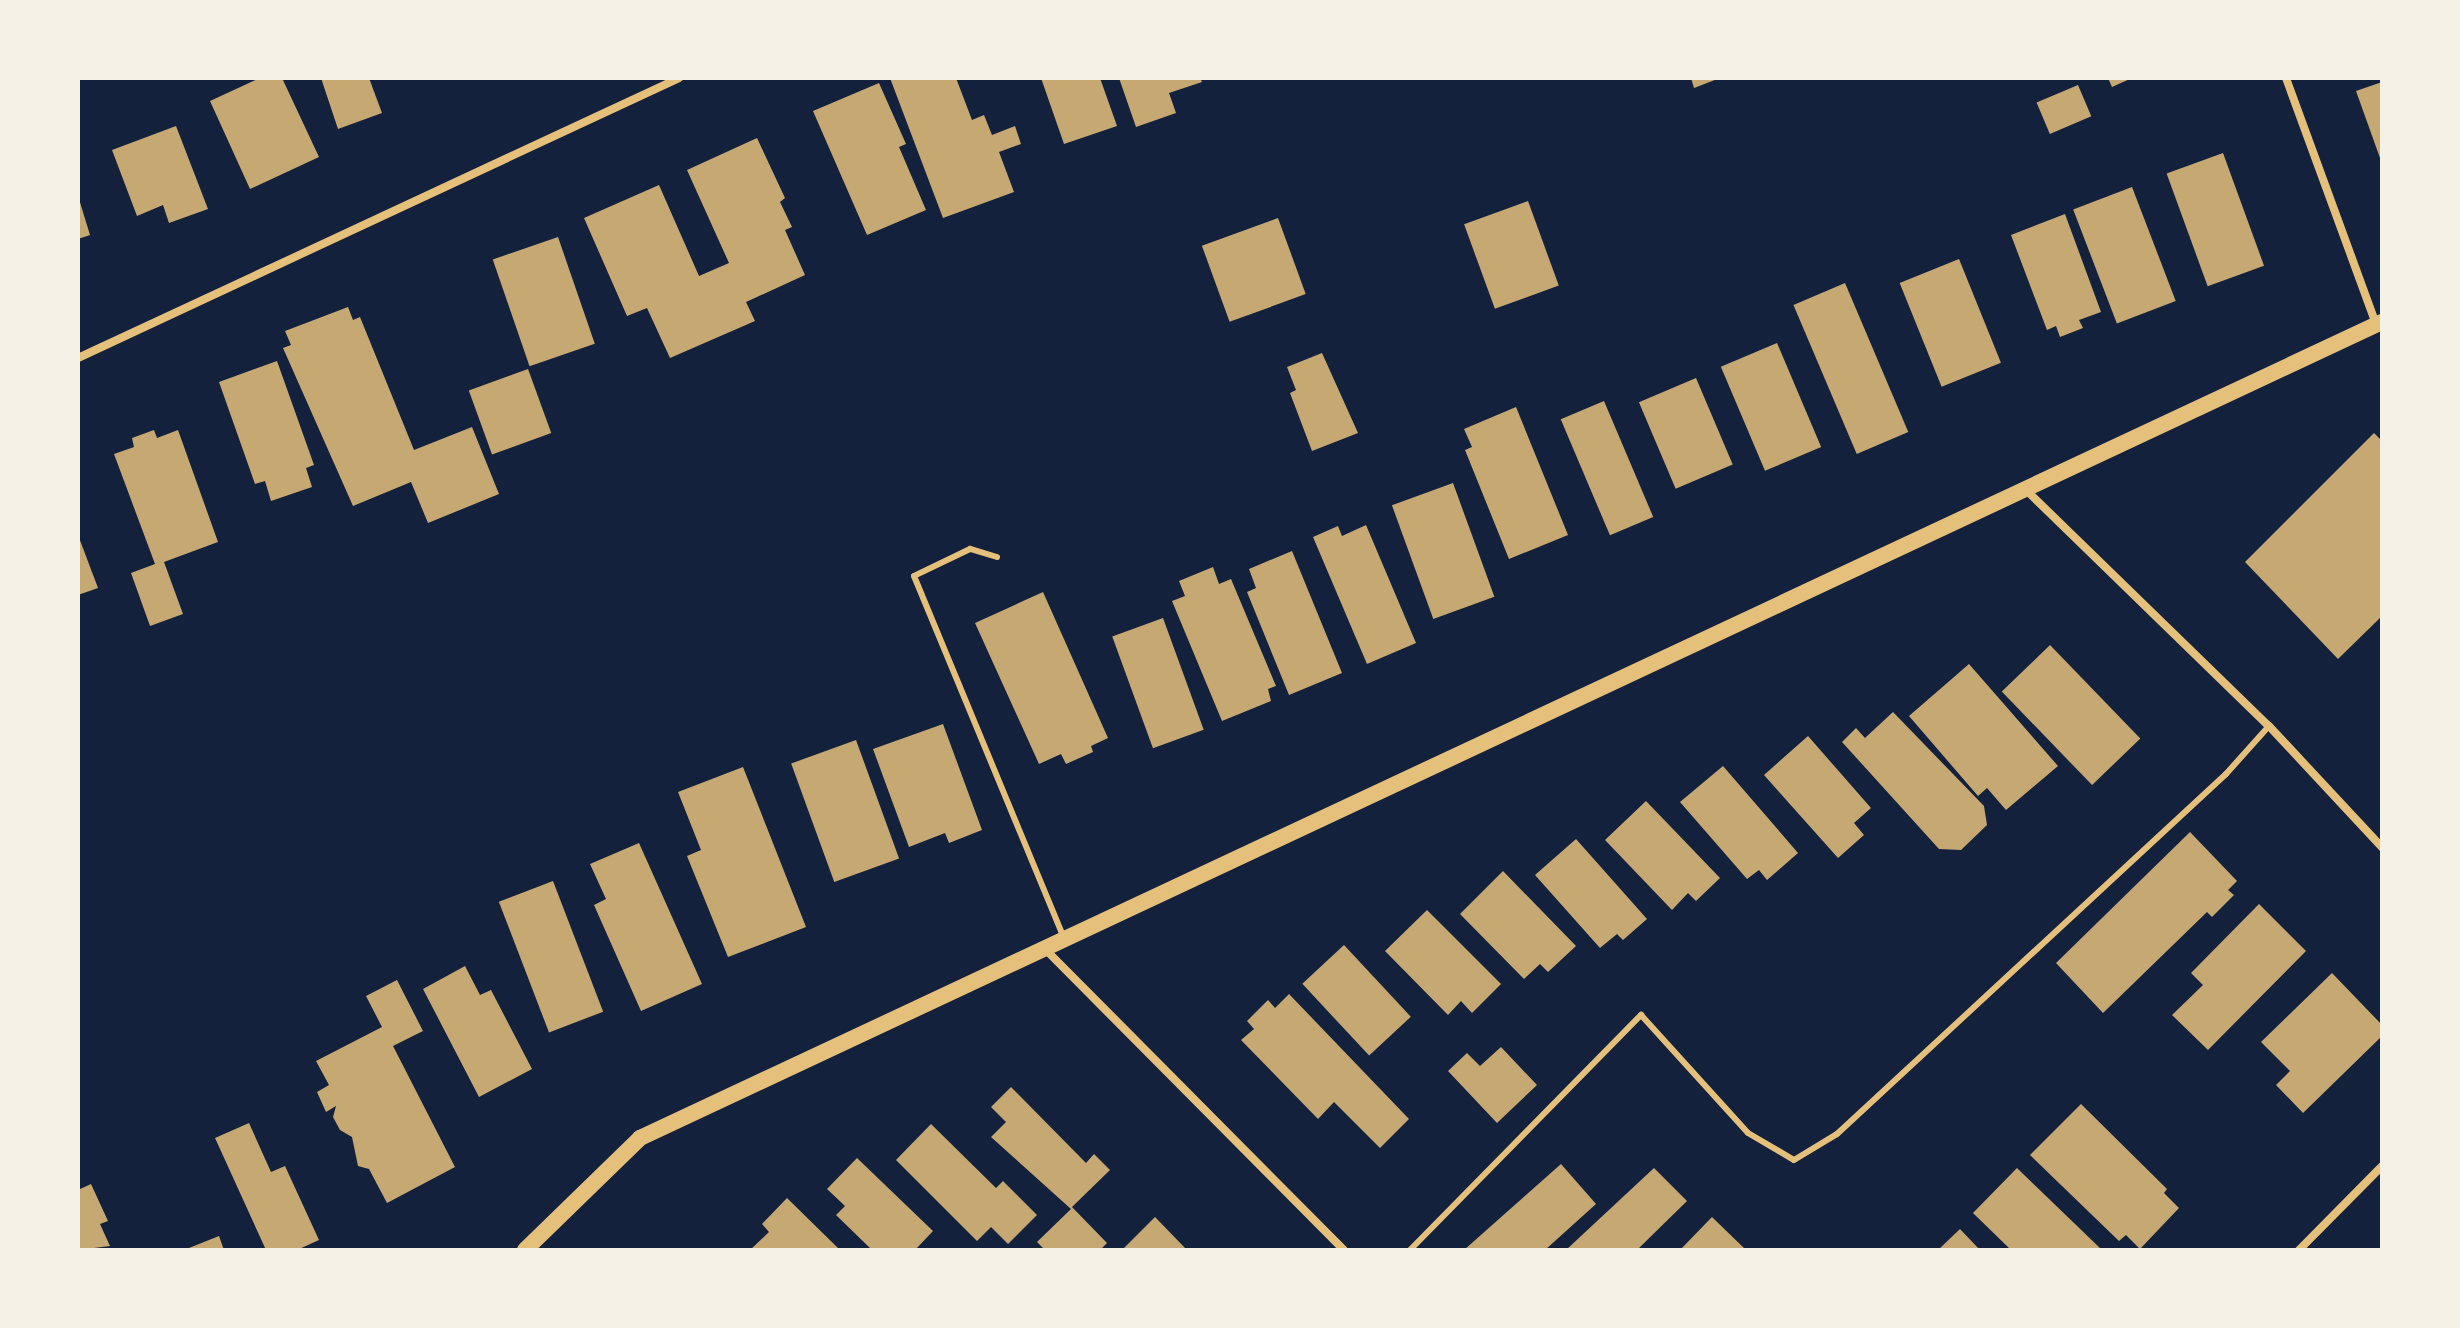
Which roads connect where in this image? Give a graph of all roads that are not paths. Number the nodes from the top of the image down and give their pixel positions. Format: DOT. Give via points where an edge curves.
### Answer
graph roads {
  1 [pos="679,78"];
  2 [pos="2286,78"];
  3 [pos="2379,323"];
  4 [pos="78,358"];
  5 [pos="2025,489"];
  6 [pos="997,557"];
  7 [pos="2269,726"];
  8 [pos="2382,847"];
  9 [pos="1065,940"];
  10 [pos="1045,949"];
  11 [pos="2382,1166"];
  12 [pos="525,1250"];
  13 [pos="1344,1250"];
  14 [pos="1410,1250"];
  15 [pos="2299,1250"];
  1 -- 4 [label="street"];
  2 -- 3 [label="street"];
  3 -- 5 [label="main road"];
  5 -- 7 [label="street"];
  5 -- 9 [label="main road"];
  6 -- 9 [label="lane" via="970,549 914,576"];
  7 -- 8 [label="street"];
  7 -- 14 [label="lane" via="2226,774 1837,1134 1794,1160 1748,1133 1641,1015"];
  9 -- 10 [label="main road"];
  10 -- 12 [label="main road" via="640,1138"];
  10 -- 13 [label="street"];
  11 -- 15 [label="street"];
}
